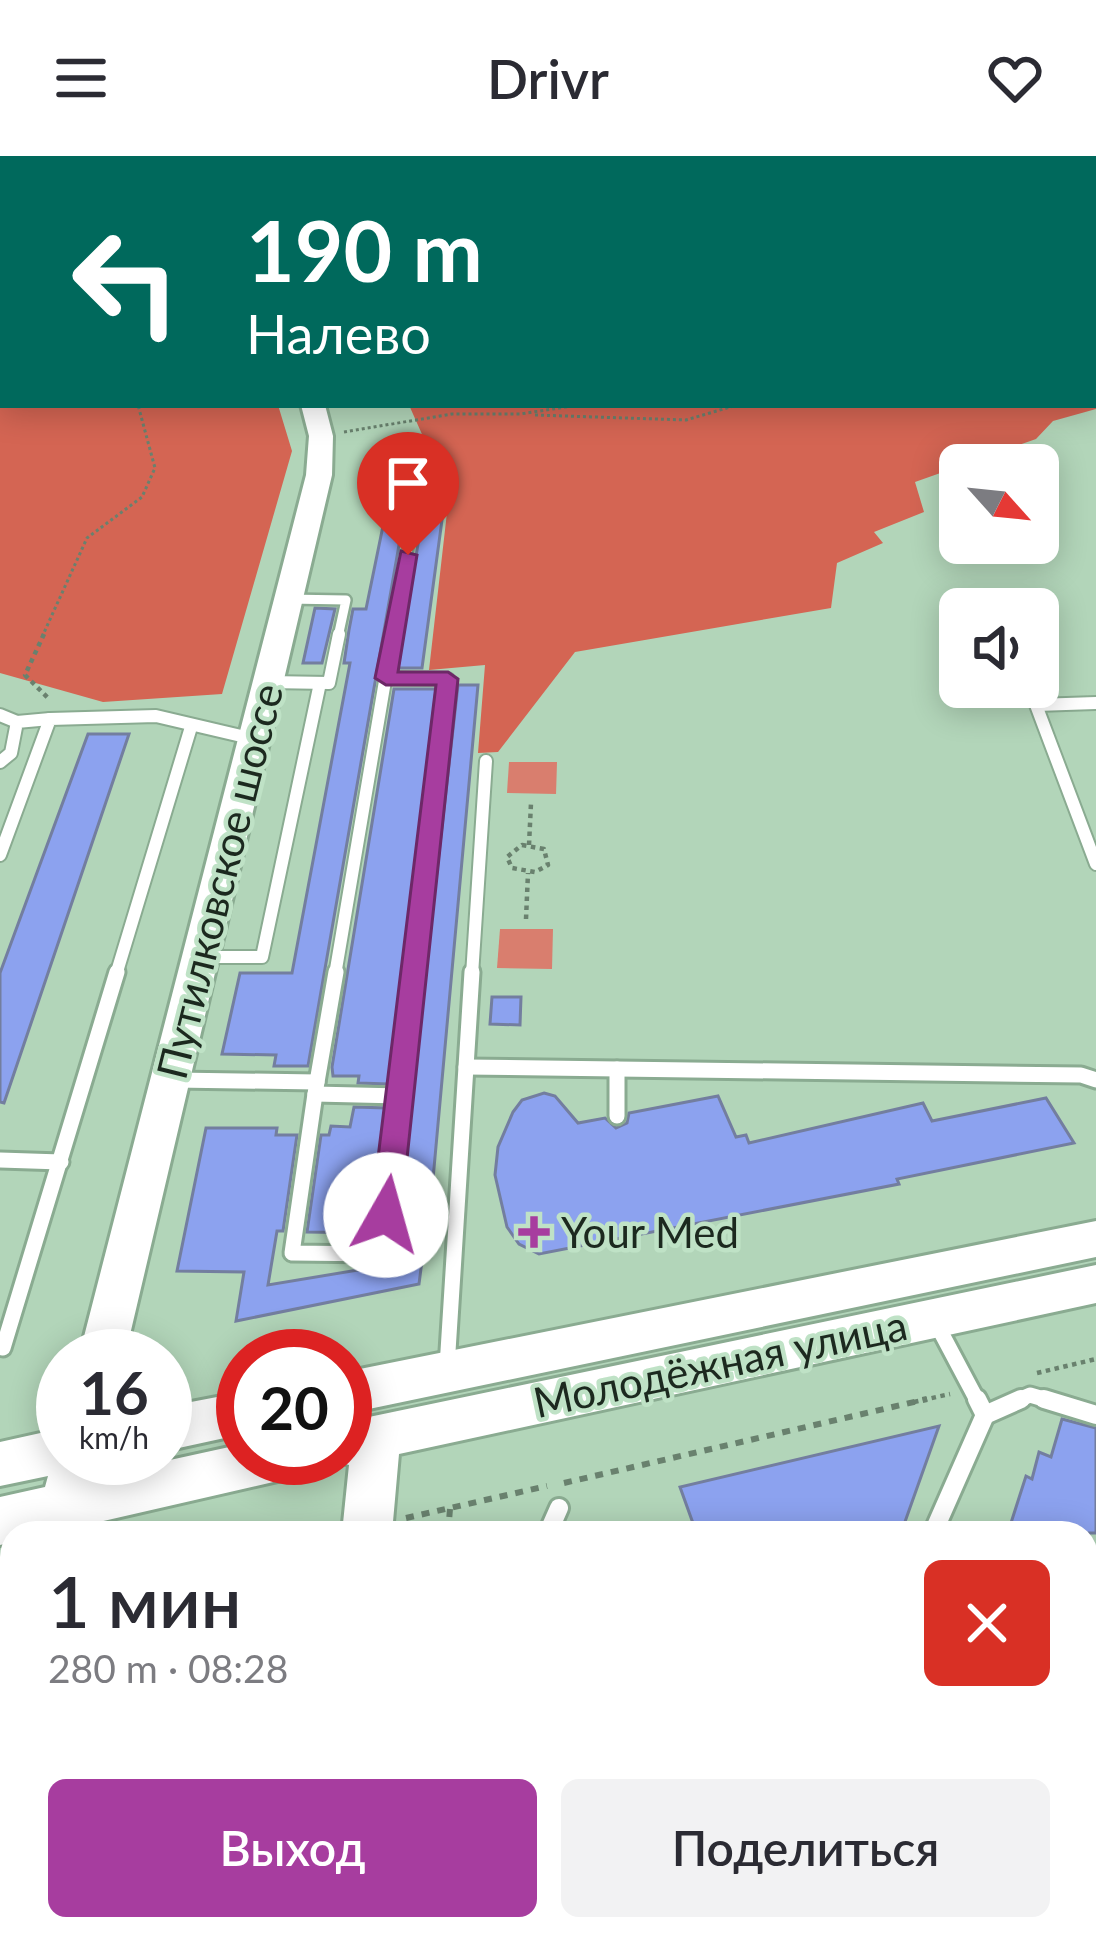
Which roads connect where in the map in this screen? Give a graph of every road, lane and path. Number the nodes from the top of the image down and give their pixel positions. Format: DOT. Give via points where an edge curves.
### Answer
graph roads {
  1 [pos="140,408"];
  2 [pos="314,408"];
  3 [pos="559,408"];
  4 [pos="727,408"];
  5 [pos="520,414"];
  6 [pos="321,436"];
  7 [pos="421,475"];
  8 [pos="289,599"];
  9 [pos="386,678"];
  10 [pos="268,682"];
  11 [pos="320,683"];
  12 [pos="1096,703"];
  13 [pos="0,715"];
  14 [pos="50,719"];
  15 [pos="17,722"];
  16 [pos="191,728"];
  17 [pos="254,739"];
  18 [pos="486,761"];
  19 [pos="0,762"];
  20 [pos="531,803"];
  21 [pos="529,845"];
  22 [pos="0,855"];
  23 [pos="1096,864"];
  24 [pos="528,873"];
  25 [pos="526,919"];
  26 [pos="200,957"];
  27 [pos="466,1067"];
  28 [pos="617,1069"];
  29 [pos="170,1080"];
  30 [pos="1096,1080"];
  31 [pos="316,1088"];
  32 [pos="400,1096"];
  33 [pos="617,1116"];
  34 [pos="0,1160"];
  35 [pos="61,1162"];
  36 [pos="1096,1240"];
  37 [pos="1096,1284"];
  38 [pos="933,1318"];
  39 [pos="109,1329"];
  40 [pos="3,1348"];
  41 [pos="1096,1359"];
  42 [pos="447,1372"];
  43 [pos="1032,1375"];
  44 [pos="372,1387"];
  45 [pos="968,1390"];
  46 [pos="985,1415"];
  47 [pos="1096,1415"];
  48 [pos="372,1438"];
  49 [pos="36,1456"];
  50 [pos="0,1464"];
  51 [pos="216,1471"];
  52 [pos="364,1485"];
  53 [pos="67,1499"];
  54 [pos="560,1508"];
  55 [pos="450,1509"];
  56 [pos="0,1521"];
  57 [pos="367,1521"];
  58 [pos="403,1521"];
  59 [pos="449,1521"];
  60 [pos="554,1521"];
  61 [pos="938,1521"];
  1 -- 14 [label="path" via="154,468 142,496 87,538 25,675 55,705"];
  2 -- 6 [label="main road, Путилковское шоссе"];
  3 -- 5 [label="path"];
  4 -- 5 [label="path" via="686,420"];
  5 -- 6 [label="path" via="452,414"];
  6 -- 8 [label="main road, Путилковское шоссе"];
  7 -- 9 [label="lane"];
  8 -- 10 [label="main road, Путилковское шоссе"];
  8 -- 11 [label="lane" via="346,600 329,683"];
  9 -- 31 [label="lane"];
  9 -- 32 [label="lane" via="448,679"];
  10 -- 11 [label="lane"];
  10 -- 17 [label="main road, Путилковское шоссе"];
  11 -- 26 [label="lane" via="262,957"];
  12 -- 23 [label="lane" via="1036,705"];
  13 -- 15 [label="lane"];
  14 -- 15 [label="lane"];
  14 -- 16 [label="lane" via="156,716"];
  14 -- 22 [label="lane"];
  15 -- 19 [label="lane"];
  16 -- 17 [label="lane"];
  16 -- 35 [label="lane"];
  17 -- 26 [label="main road, Путилковское шоссе"];
  18 -- 27 [label="lane"];
  20 -- 21 [label="path"];
  21 -- 24 [label="path" via="550,859"];
  21 -- 24 [label="path" via="507,857"];
  24 -- 25 [label="path"];
  26 -- 29 [label="main road, Путилковское шоссе"];
  27 -- 28 [label="lane"];
  27 -- 42 [label="lane"];
  28 -- 30 [label="lane"];
  28 -- 33 [label="lane"];
  29 -- 31 [label="lane"];
  29 -- 39 [label="main road, Путилковское шоссе"];
  31 -- 32 [label="lane"];
  31 -- 32 [label="lane" via="292,1253 381,1254"];
  34 -- 35 [label="lane"];
  35 -- 40 [label="lane"];
  36 -- 42 [label="main road, Молодёжная улица"];
  37 -- 38 [label="main road, Молодёжная улица"];
  38 -- 45 [label="lane"];
  38 -- 48 [label="main road, Молодёжная улица"];
  41 -- 43 [label="path"];
  42 -- 44 [label="main road, Молодёжная улица"];
  45 -- 46 [label="lane"];
  45 -- 55 [label="path"];
  46 -- 47 [label="lane" via="1030,1395"];
  46 -- 61 [label="lane"];
  49 -- 50 [label="main road"];
  51 -- 53 [label="main road"];
  52 -- 57 [label="main road"];
  53 -- 56 [label="main road"];
  54 -- 60 [label="lane"];
  55 -- 58 [label="path"];
  55 -- 59 [label="path"];
}
